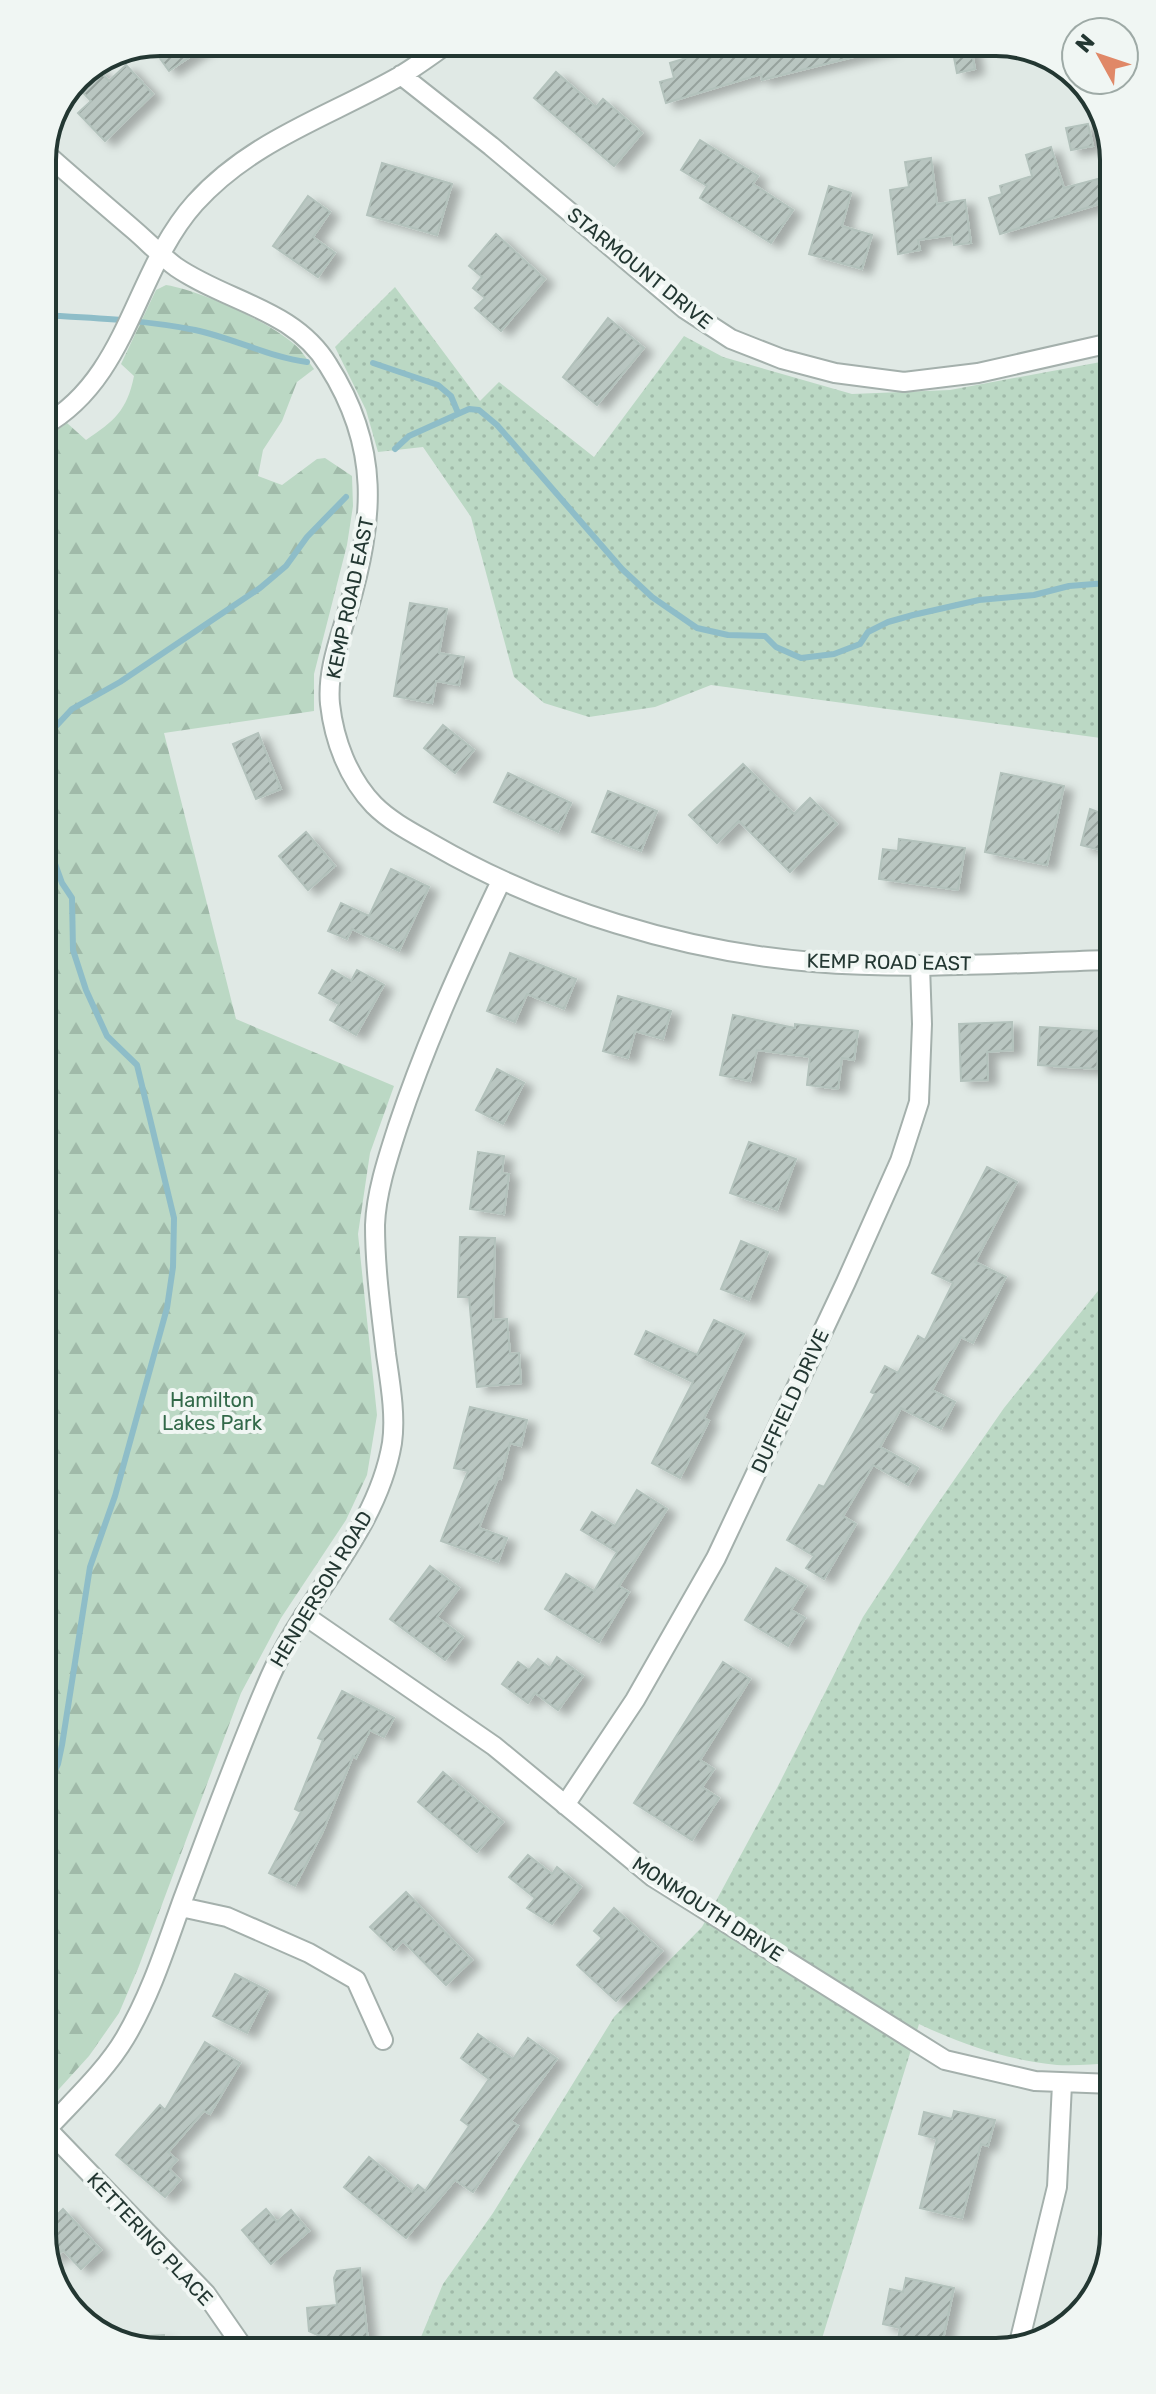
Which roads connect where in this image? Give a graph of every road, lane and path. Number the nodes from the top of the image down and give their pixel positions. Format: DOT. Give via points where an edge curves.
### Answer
graph roads {
  1 [pos="429,56"];
  2 [pos="401,75"];
  3 [pos="56,162"];
  4 [pos="160,252"];
  5 [pos="1100,345"];
  6 [pos="56,415"];
  7 [pos="501,881"];
  8 [pos="1100,960"];
  9 [pos="920,965"];
  10 [pos="304,1615"];
  11 [pos="565,1805"];
  12 [pos="181,1907"];
  13 [pos="383,2040"];
  14 [pos="1062,2084"];
  15 [pos="1100,2084"];
  16 [pos="56,2120"];
  17 [pos="56,2138"];
  18 [pos="1021,2334"];
  19 [pos="237,2338"];
  1 -- 2 [label="street"];
  2 -- 4 [label="street" via="265,144 221,176"];
  2 -- 5 [label="street, STARMOUNT DRIVE" via="685,309 731,339 782,359 904,382 978,373"];
  3 -- 4 [label="street, KEMP ROAD EAST"];
  4 -- 6 [label="street" via="114,352 85,392"];
  4 -- 7 [label="street, KEMP ROAD EAST" via="177,267 300,330 344,393 363,446 370,504 360,568 332,666 330,702 337,739 345,762 374,805 398,825"];
  7 -- 9 [label="street, KEMP ROAD EAST" via="609,920 724,952"];
  7 -- 10 [label="street, HENDERSON ROAD" via="411,1086 375,1220 393,1440 361,1527"];
  8 -- 9 [label="street, KEMP ROAD EAST"];
  9 -- 11 [label="street, DUFFIELD DRIVE" via="919,1102 900,1161 716,1558 635,1700"];
  10 -- 11 [label="street, MONMOUTH DRIVE" via="494,1746"];
  10 -- 12 [label="street, HENDERSON ROAD" via="271,1674"];
  11 -- 14 [label="street, MONMOUTH DRIVE" via="653,1877 945,2060"];
  12 -- 13 [label="street" via="227,1917 356,1980"];
  12 -- 16 [label="street, HENDERSON ROAD" via="157,1974 124,2039"];
  14 -- 15 [label="street, MONMOUTH DRIVE"];
  14 -- 18 [label="street" via="1057,2187"];
  17 -- 19 [label="street, KETTERING PLACE" via="206,2294"];
}
